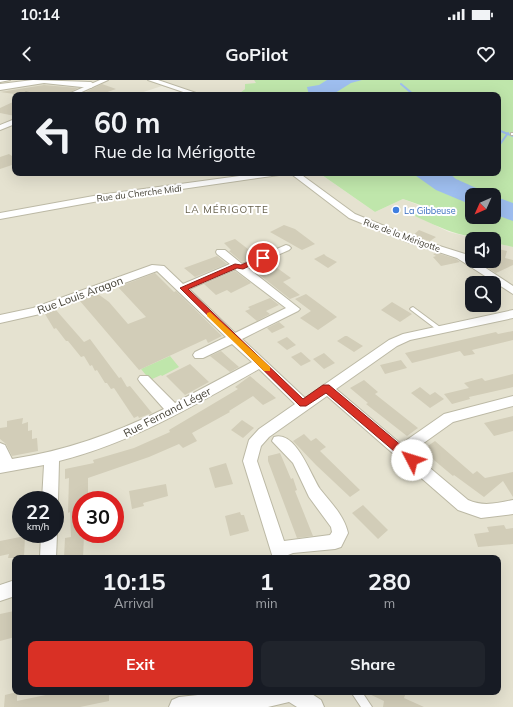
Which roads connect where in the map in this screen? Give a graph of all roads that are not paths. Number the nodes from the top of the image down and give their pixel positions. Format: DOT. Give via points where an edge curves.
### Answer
graph roads {
  1 [pos="8,80"];
  2 [pos="45,80"];
  3 [pos="80,80"];
  4 [pos="105,80"];
  5 [pos="151,80"];
  6 [pos="0,81"];
  7 [pos="72,83"];
  8 [pos="91,84"];
  9 [pos="0,88"];
  10 [pos="75,92"];
  11 [pos="189,92"];
  12 [pos="12,122"];
  13 [pos="0,128"];
  14 [pos="259,176"];
  15 [pos="298,176"];
  16 [pos="0,216"];
  17 [pos="286,248"];
  18 [pos="221,252"];
  19 [pos="239,266"];
  20 [pos="183,288"];
  21 [pos="513,291"];
  22 [pos="414,309"];
  23 [pos="513,314"];
  24 [pos="0,319"];
  25 [pos="442,331"];
  26 [pos="234,337"];
  27 [pos="199,355"];
  28 [pos="260,363"];
  29 [pos="144,379"];
  30 [pos="326,388"];
  31 [pos="513,401"];
  32 [pos="303,404"];
  33 [pos="174,411"];
  34 [pos="279,441"];
  35 [pos="0,449"];
  36 [pos="401,452"];
  37 [pos="52,457"];
  38 [pos="4,466"];
  39 [pos="50,491"];
  40 [pos="513,507"];
  41 [pos="49,543"];
  42 [pos="280,554"];
  43 [pos="48,555"];
  44 [pos="12,589"];
  45 [pos="0,593"];
  46 [pos="278,695"];
  47 [pos="296,695"];
  48 [pos="358,695"];
  49 [pos="179,707"];
  50 [pos="314,707"];
  51 [pos="367,707"];
  1 -- 6 [label="lane"];
  2 -- 7 [label="street"];
  2 -- 9 [label="street"];
  3 -- 7 [label="street"];
  4 -- 8 [label="street"];
  5 -- 11 [label="street"];
  7 -- 8 [label="street"];
  8 -- 10 [label="street"];
  12 -- 13 [label="street"];
  14 -- 16 [label="street, Rue du Cherche Midi" via="99,198"];
  15 -- 21 [label="street, Rue de la Mérigotte" via="352,216 411,240 461,256"];
  17 -- 19 [label="street"];
  18 -- 19 [label="street"];
  19 -- 20 [label="street"];
  19 -- 26 [label="street" via="294,309"];
  20 -- 24 [label="street, Rue Louis Aragon" via="160,268 152,268 36,311"];
  20 -- 26 [label="street"];
  22 -- 25 [label="lane"];
  23 -- 25 [label="street"];
  25 -- 30 [label="street" via="400,340"];
  26 -- 27 [label="street"];
  26 -- 28 [label="street"];
  28 -- 32 [label="street"];
  28 -- 33 [label="street, Rue Fernand Léger" via="225,378"];
  29 -- 33 [label="street"];
  30 -- 32 [label="street"];
  30 -- 36 [label="street"];
  31 -- 36 [label="street" via="449,418"];
  32 -- 42 [label="street" via="260,436 250,455 251,466"];
  33 -- 37 [label="street, Rue Fernand Léger" via="110,440"];
  34 -- 42 [label="street" via="298,459 314,492 338,524 340,533 335,542 293,546"];
  35 -- 38 [label="street"];
  36 -- 40 [label="street" via="470,509 485,513"];
  37 -- 38 [label="street, Rue Fernand Léger"];
  37 -- 39 [label="street"];
  41 -- 43 [label="street"];
  44 -- 45 [label="street"];
  46 -- 49 [label="street"];
  47 -- 50 [label="street"];
  48 -- 51 [label="lane"];
}
